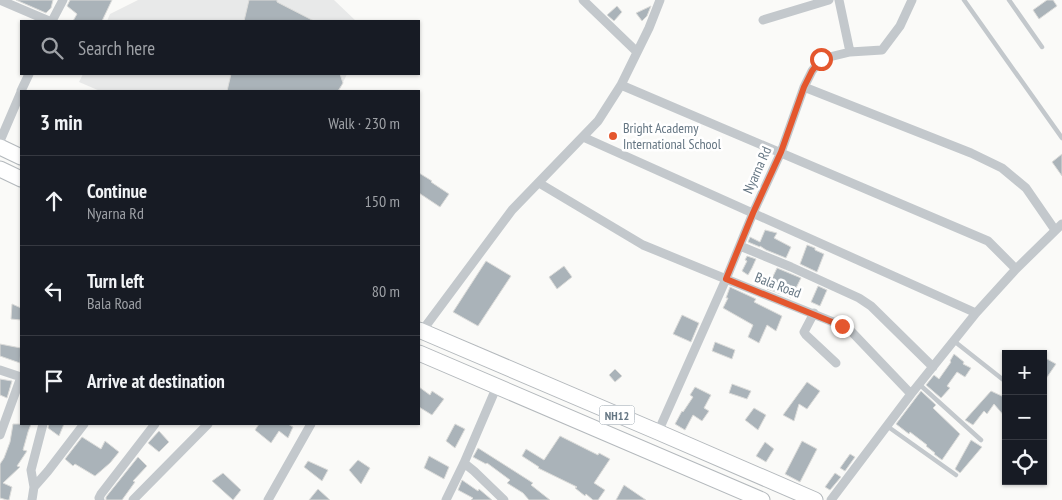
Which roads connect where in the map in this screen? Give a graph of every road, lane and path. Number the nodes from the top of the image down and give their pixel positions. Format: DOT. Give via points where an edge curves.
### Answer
graph roads {
  1 [pos="0,0"];
  2 [pos="63,0"];
  3 [pos="583,0"];
  4 [pos="660,0"];
  5 [pos="828,0"];
  6 [pos="839,0"];
  7 [pos="912,0"];
  8 [pos="964,0"];
  9 [pos="1009,0"];
  10 [pos="48,20"];
  11 [pos="51,20"];
  12 [pos="763,20"];
  13 [pos="1042,47"];
  14 [pos="638,52"];
  15 [pos="850,52"];
  16 [pos="29,75"];
  17 [pos="621,85"];
  18 [pos="804,87"];
  19 [pos="21,90"];
  20 [pos="20,93"];
  21 [pos="583,137"];
  22 [pos="1062,138"];
  23 [pos="0,141"];
  24 [pos="0,147"];
  25 [pos="781,152"];
  26 [pos="20,156"];
  27 [pos="20,158"];
  28 [pos="11,174"];
  29 [pos="539,183"];
  30 [pos="753,213"];
  31 [pos="1058,227"];
  32 [pos="740,246"];
  33 [pos="1016,269"];
  34 [pos="726,279"];
  35 [pos="814,313"];
  36 [pos="976,313"];
  37 [pos="420,330"];
  38 [pos="954,340"];
  39 [pos="420,353"];
  40 [pos="488,360"];
  41 [pos="836,363"];
  42 [pos="933,367"];
  43 [pos="0,370"];
  44 [pos="20,377"];
  45 [pos="480,379"];
  46 [pos="1002,379"];
  47 [pos="20,380"];
  48 [pos="919,384"];
  49 [pos="497,386"];
  50 [pos="911,394"];
  51 [pos="600,408"];
  52 [pos="43,425"];
  53 [pos="83,425"];
  54 [pos="153,425"];
  55 [pos="205,425"];
  56 [pos="310,425"];
  57 [pos="886,426"];
  58 [pos="592,427"];
  59 [pos="658,432"];
  60 [pos="0,435"];
  61 [pos="982,440"];
  62 [pos="716,457"];
  63 [pos="464,463"];
  64 [pos="706,476"];
  65 [pos="956,476"];
  66 [pos="34,487"];
  67 [pos="32,500"];
  68 [pos="100,500"];
  69 [pos="133,500"];
  70 [pos="268,500"];
  71 [pos="446,500"];
  72 [pos="504,500"];
  73 [pos="762,500"];
  74 [pos="815,500"];
  75 [pos="831,500"];
  1 -- 10 [label="street"];
  2 -- 11 [label="street"];
  3 -- 14 [label="street"];
  4 -- 14 [label="street"];
  5 -- 12 [label="street"];
  6 -- 15 [label="street"];
  7 -- 15 [label="street, Nyarna Rd" via="900,26 882,50"];
  8 -- 22 [label="lane"];
  9 -- 13 [label="lane"];
  14 -- 17 [label="street"];
  15 -- 18 [label="street, Nyarna Rd" via="821,59"];
  16 -- 19 [label="street"];
  17 -- 21 [label="street" via="598,121"];
  17 -- 25 [label="street"];
  18 -- 25 [label="street, Nyarna Rd"];
  18 -- 31 [label="street" via="1002,168 1026,188"];
  20 -- 23 [label="street"];
  21 -- 29 [label="street"];
  21 -- 30 [label="street"];
  24 -- 26 [label="highway"];
  25 -- 30 [label="street, Nyarna Rd"];
  25 -- 33 [label="street" via="988,241"];
  27 -- 28 [label="highway"];
  29 -- 34 [label="street, Bala Road" via="643,245"];
  29 -- 37 [label="street" via="512,210"];
  30 -- 32 [label="street, Nyarna Rd"];
  30 -- 36 [label="street"];
  31 -- 33 [label="street"];
  32 -- 34 [label="street, Nyarna Rd"];
  32 -- 42 [label="street" via="859,298"];
  33 -- 36 [label="street"];
  34 -- 35 [label="street, Bala Road"];
  34 -- 59 [label="street, Nyarna Rd"];
  35 -- 41 [label="street" via="804,332"];
  35 -- 50 [label="street, Bala Road" via="852,330"];
  36 -- 38 [label="street"];
  37 -- 40 [label="highway, NH12"];
  38 -- 42 [label="street"];
  38 -- 46 [label="lane"];
  39 -- 45 [label="highway, NH12"];
  40 -- 45 [label="highway"];
  40 -- 51 [label="highway, NH12"];
  42 -- 48 [label="street"];
  43 -- 44 [label="street"];
  45 -- 49 [label="highway, NH12"];
  47 -- 60 [label="street"];
  48 -- 50 [label="street"];
  48 -- 61 [label="lane"];
  49 -- 58 [label="highway, NH12"];
  49 -- 63 [label="street"];
  50 -- 57 [label="street"];
  51 -- 58 [label="highway"];
  51 -- 59 [label="highway, NH12"];
  52 -- 66 [label="street" via="31,470"];
  53 -- 66 [label="street"];
  54 -- 68 [label="street" via="101,494"];
  55 -- 69 [label="street"];
  56 -- 70 [label="street"];
  57 -- 65 [label="lane"];
  57 -- 75 [label="street"];
  58 -- 64 [label="highway, NH12"];
  59 -- 62 [label="highway, NH12"];
  62 -- 64 [label="highway"];
  62 -- 74 [label="highway, NH12"];
  63 -- 71 [label="street"];
  63 -- 72 [label="street"];
  64 -- 73 [label="highway, NH12"];
  66 -- 67 [label="street"];
}
